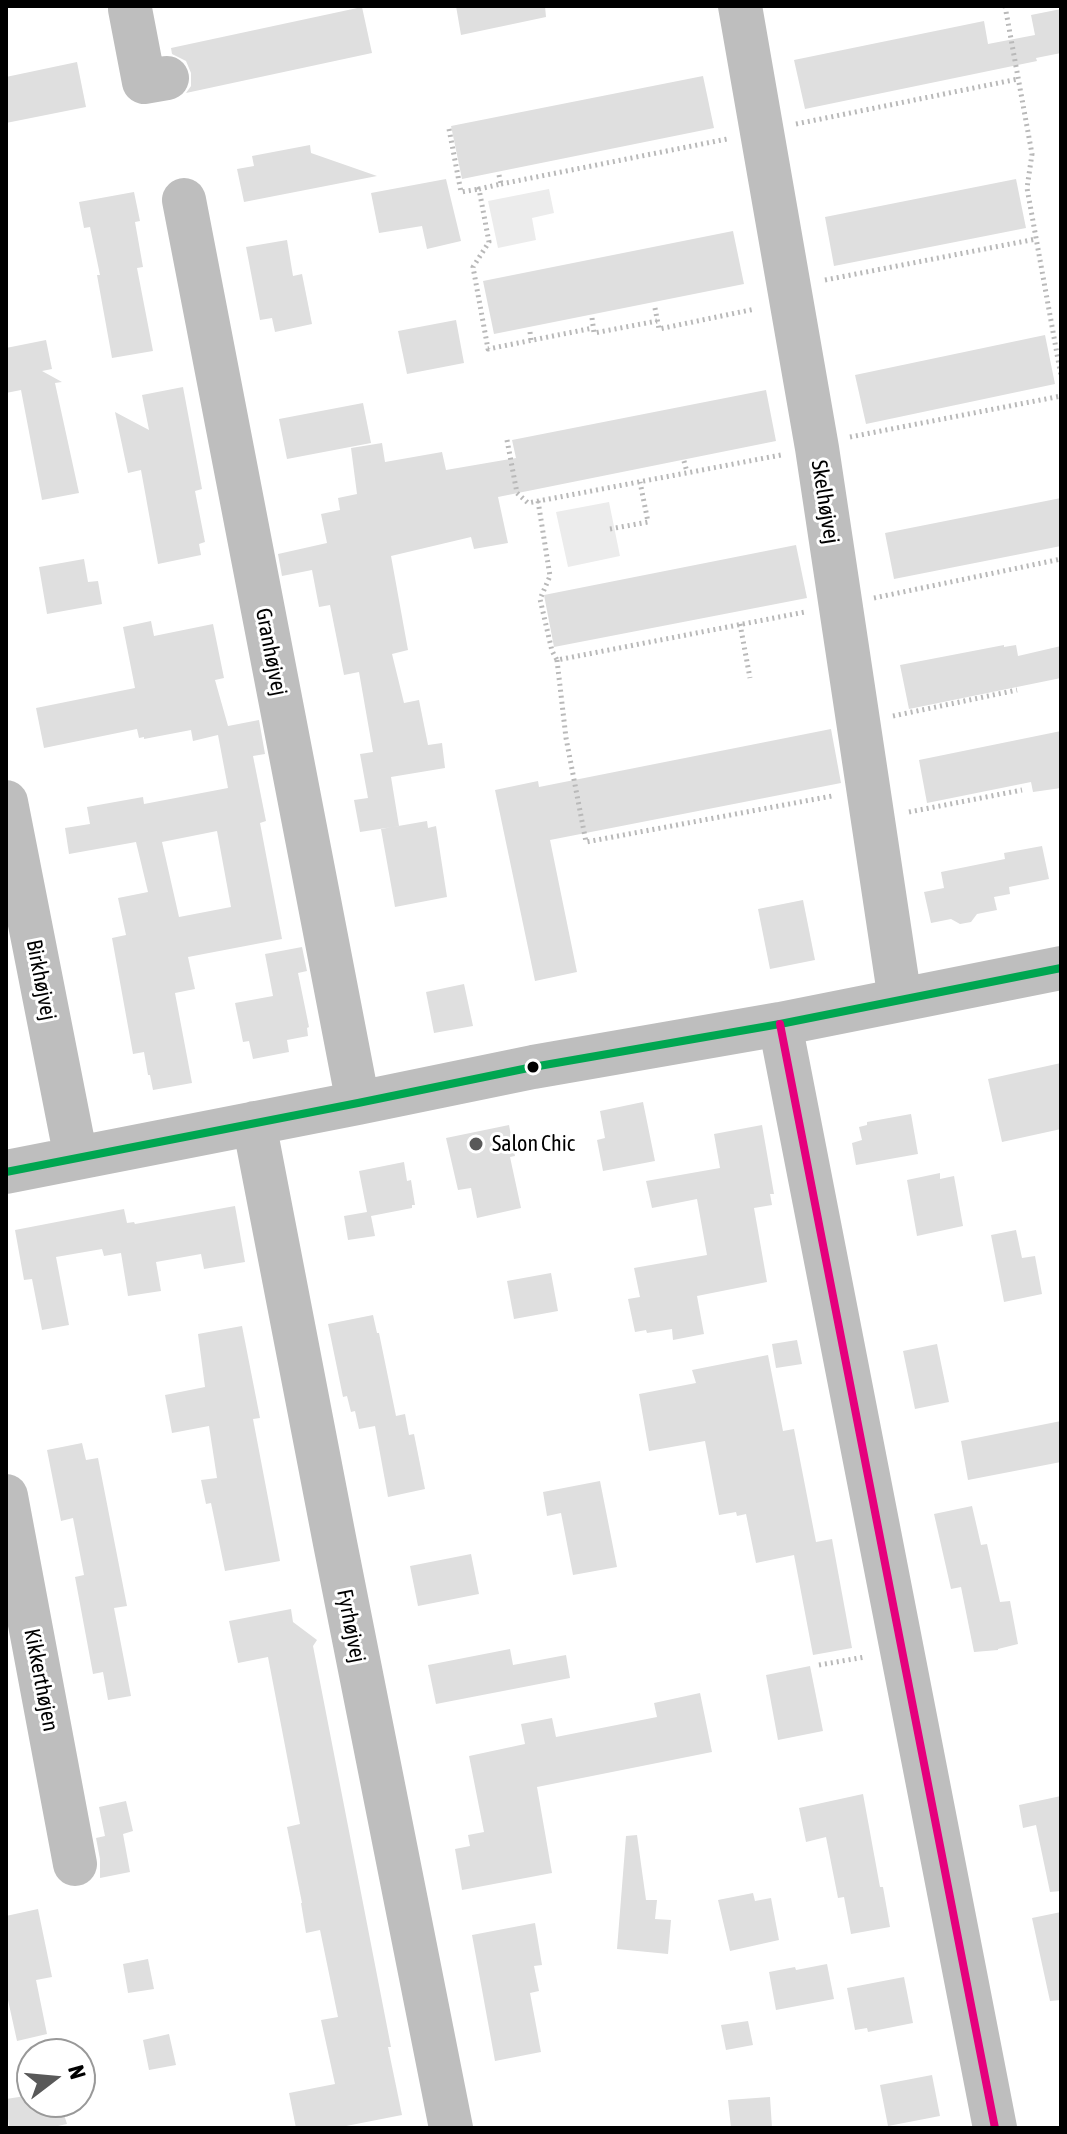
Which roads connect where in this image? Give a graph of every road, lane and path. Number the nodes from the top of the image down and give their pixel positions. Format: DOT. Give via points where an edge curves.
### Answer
graph roads {
  1 [pos="740,6"];
  2 [pos="1005,6"];
  3 [pos="130,9"];
  4 [pos="1018,79"];
  5 [pos="144,82"];
  6 [pos="449,129"];
  7 [pos="761,131"];
  8 [pos="685,138"];
  9 [pos="687,148"];
  10 [pos="623,150"];
  11 [pos="625,160"];
  12 [pos="562,162"];
  13 [pos="563,172"];
  14 [pos="499,175"];
  15 [pos="501,184"];
  16 [pos="479,189"];
  17 [pos="184,200"];
  18 [pos="1036,239"];
  19 [pos="790,294"];
  20 [pos="655,308"];
  21 [pos="592,318"];
  22 [pos="657,321"];
  23 [pos="593,328"];
  24 [pos="530,332"];
  25 [pos="531,340"];
  26 [pos="1061,376"];
  27 [pos="1061,396"];
  28 [pos="507,440"];
  29 [pos="816,446"];
  30 [pos="746,449"];
  31 [pos="684,461"];
  32 [pos="749,461"];
  33 [pos="687,472"];
  34 [pos="622,474"];
  35 [pos="640,482"];
  36 [pos="625,484"];
  37 [pos="560,487"];
  38 [pos="562,497"];
  39 [pos="538,501"];
  40 [pos="610,529"];
  41 [pos="1061,559"];
  42 [pos="779,605"];
  43 [pos="841,605"];
  44 [pos="781,616"];
  45 [pos="715,618"];
  46 [pos="740,624"];
  47 [pos="717,629"];
  48 [pos="653,630"];
  49 [pos="655,641"];
  50 [pos="590,642"];
  51 [pos="592,653"];
  52 [pos="557,660"];
  53 [pos="750,678"];
  54 [pos="1017,690"];
  55 [pos="858,724"];
  56 [pos="812,790"];
  57 [pos="1022,790"];
  58 [pos="814,799"];
  59 [pos="6,802"];
  60 [pos="748,802"];
  61 [pos="871,804"];
  62 [pos="750,811"];
  63 [pos="685,815"];
  64 [pos="687,823"];
  65 [pos="625,827"];
  66 [pos="626,835"];
  67 [pos="1061,968"];
  68 [pos="900,1000"];
  69 [pos="780,1024"];
  70 [pos="358,1103"];
  71 [pos="254,1123"];
  72 [pos="76,1158"];
  73 [pos="6,1172"];
  74 [pos="6,1496"];
  75 [pos="902,1650"];
  76 [pos="819,1665"];
  77 [pos="75,1864"];
  78 [pos="451,2128"];
  79 [pos="995,2128"];
  1 -- 7 [label="street, Skelhøjvej"];
  2 -- 4 [label="path"];
  3 -- 5 [label="street"];
  4 -- 7 [label="path"];
  4 -- 18 [label="path" via="1032,154 1027,188"];
  6 -- 16 [label="path" via="461,192"];
  7 -- 9 [label="path"];
  7 -- 19 [label="street, Skelhøjvej"];
  8 -- 9 [label="path"];
  9 -- 11 [label="path"];
  10 -- 11 [label="path"];
  11 -- 13 [label="path"];
  12 -- 13 [label="path"];
  13 -- 15 [label="path"];
  14 -- 15 [label="path"];
  15 -- 16 [label="path"];
  16 -- 25 [label="path" via="489,242 473,267 488,349"];
  17 -- 70 [label="street, Granhøjvej"];
  18 -- 19 [label="path"];
  18 -- 26 [label="path"];
  19 -- 22 [label="path" via="659,329"];
  19 -- 29 [label="street, Skelhøjvej"];
  20 -- 22 [label="path"];
  21 -- 23 [label="path"];
  22 -- 23 [label="path" via="594,333"];
  23 -- 25 [label="path"];
  24 -- 25 [label="path"];
  27 -- 29 [label="path"];
  28 -- 39 [label="path" via="517,493 528,503"];
  29 -- 32 [label="path"];
  29 -- 43 [label="street, Skelhøjvej"];
  30 -- 32 [label="path"];
  31 -- 33 [label="path"];
  32 -- 33 [label="path"];
  33 -- 35 [label="path"];
  34 -- 36 [label="path"];
  35 -- 36 [label="path"];
  35 -- 40 [label="path" via="648,522"];
  36 -- 38 [label="path"];
  37 -- 38 [label="path"];
  38 -- 39 [label="path"];
  39 -- 52 [label="path" via="550,576 540,599"];
  41 -- 43 [label="path"];
  42 -- 44 [label="path"];
  43 -- 44 [label="path"];
  43 -- 55 [label="street, Skelhøjvej"];
  44 -- 47 [label="path"];
  45 -- 47 [label="path"];
  46 -- 53 [label="path"];
  47 -- 49 [label="path"];
  48 -- 49 [label="path"];
  49 -- 51 [label="path"];
  50 -- 51 [label="path"];
  51 -- 52 [label="path"];
  52 -- 66 [label="path" via="586,842"];
  54 -- 55 [label="path"];
  55 -- 61 [label="street, Skelhøjvej"];
  56 -- 58 [label="path"];
  57 -- 61 [label="path"];
  58 -- 61 [label="path"];
  58 -- 62 [label="path"];
  59 -- 72 [label="street, Birkhøjvej"];
  60 -- 62 [label="path"];
  61 -- 68 [label="street, Skelhøjvej"];
  62 -- 64 [label="path"];
  63 -- 64 [label="path"];
  64 -- 66 [label="path"];
  65 -- 66 [label="path"];
  67 -- 68 [label="street"];
  68 -- 69 [label="street"];
  69 -- 70 [label="street"];
  69 -- 75 [label="street"];
  70 -- 71 [label="street"];
  71 -- 72 [label="street"];
  71 -- 78 [label="street, Fyrhøjvej"];
  72 -- 73 [label="street"];
  74 -- 77 [label="street, Kikkerthøjen"];
  75 -- 76 [label="path"];
  75 -- 79 [label="street"];
}
